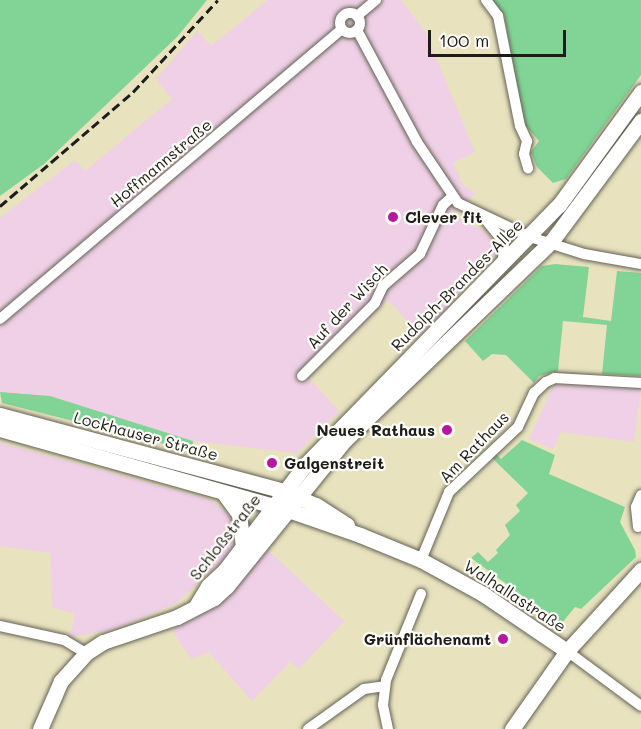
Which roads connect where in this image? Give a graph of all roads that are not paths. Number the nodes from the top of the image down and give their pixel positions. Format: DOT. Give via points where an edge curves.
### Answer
graph roads {
  1 [pos="376,0"];
  2 [pos="486,0"];
  3 [pos="357,16"];
  4 [pos="342,29"];
  5 [pos="357,30"];
  6 [pos="641,93"];
  7 [pos="641,121"];
  8 [pos="528,168"];
  9 [pos="452,197"];
  10 [pos="484,218"];
  11 [pos="530,237"];
  12 [pos="551,242"];
  13 [pos="641,264"];
  14 [pos="502,265"];
  15 [pos="0,319"];
  16 [pos="302,376"];
  17 [pos="641,383"];
  18 [pos="0,415"];
  19 [pos="0,429"];
  20 [pos="27,430"];
  21 [pos="223,492"];
  22 [pos="291,494"];
  23 [pos="641,495"];
  24 [pos="272,505"];
  25 [pos="288,510"];
  26 [pos="638,527"];
  27 [pos="360,535"];
  28 [pos="243,545"];
  29 [pos="421,560"];
  30 [pos="641,570"];
  31 [pos="422,594"];
  32 [pos="196,606"];
  33 [pos="0,626"];
  34 [pos="567,651"];
  35 [pos="86,653"];
  36 [pos="385,686"];
  37 [pos="641,706"];
  38 [pos="40,729"];
  39 [pos="308,729"];
  40 [pos="388,729"];
  41 [pos="512,729"];
  1 -- 3 [label="street"];
  2 -- 8 [label="street" via="498,16 520,126 527,141 524,154"];
  3 -- 4 [label="street, Hoffmannstraße" via="343,16"];
  3 -- 5 [label="street"];
  4 -- 5 [label="street" via="349,33"];
  4 -- 15 [label="street, Hoffmannstraße"];
  5 -- 9 [label="street"];
  6 -- 11 [label="main road, Rudolph-Brandes-Allee" via="585,174"];
  7 -- 12 [label="main road, Rudolph-Brandes-Allee"];
  9 -- 10 [label="street"];
  9 -- 16 [label="street, Auf der Wisch" via="443,205 424,248 383,286 375,303"];
  10 -- 11 [label="street"];
  10 -- 14 [label="street" via="504,242"];
  11 -- 12 [label="street"];
  11 -- 14 [label="main road, Rudolph-Brandes-Allee"];
  12 -- 13 [label="street" via="584,254"];
  12 -- 22 [label="main road, Rudolph-Brandes-Allee"];
  14 -- 22 [label="main road, Rudolph-Brandes-Allee" via="362,406"];
  17 -- 29 [label="street, Am Rathaus" via="555,378 546,382 534,393 518,427 449,492"];
  18 -- 20 [label="main road, Lockhauser Straße"];
  19 -- 20 [label="main road, Lockhauser Straße"];
  20 -- 21 [label="main road, Lockhauser Straße"];
  20 -- 22 [label="main road, Lockhauser Straße"];
  21 -- 24 [label="main road, Lockhauser Straße"];
  21 -- 28 [label="main road" via="239,514"];
  22 -- 24 [label="main road, Schloßstraße"];
  22 -- 25 [label="main road, Schloßstraße"];
  22 -- 27 [label="main road, Walhallastraße"];
  23 -- 26 [label="street" via="636,507"];
  24 -- 25 [label="main road, Walhallastraße"];
  24 -- 28 [label="main road, Schloßstraße"];
  25 -- 27 [label="main road, Walhallastraße"];
  25 -- 32 [label="main road, Schloßstraße" via="227,585 214,598"];
  27 -- 29 [label="main road, Walhallastraße"];
  28 -- 32 [label="main road, Schloßstraße" via="207,586"];
  29 -- 34 [label="main road, Walhallastraße" via="483,594"];
  30 -- 34 [label="main road"];
  31 -- 36 [label="street"];
  32 -- 35 [label="main road, Schloßstraße" via="167,621 103,642"];
  33 -- 35 [label="street" via="64,640"];
  34 -- 37 [label="street, Walhallastraße"];
  34 -- 41 [label="main road"];
  35 -- 38 [label="main road, Schloßstraße" via="62,681"];
  36 -- 39 [label="street" via="364,689"];
  36 -- 40 [label="street" via="383,705"];
}
